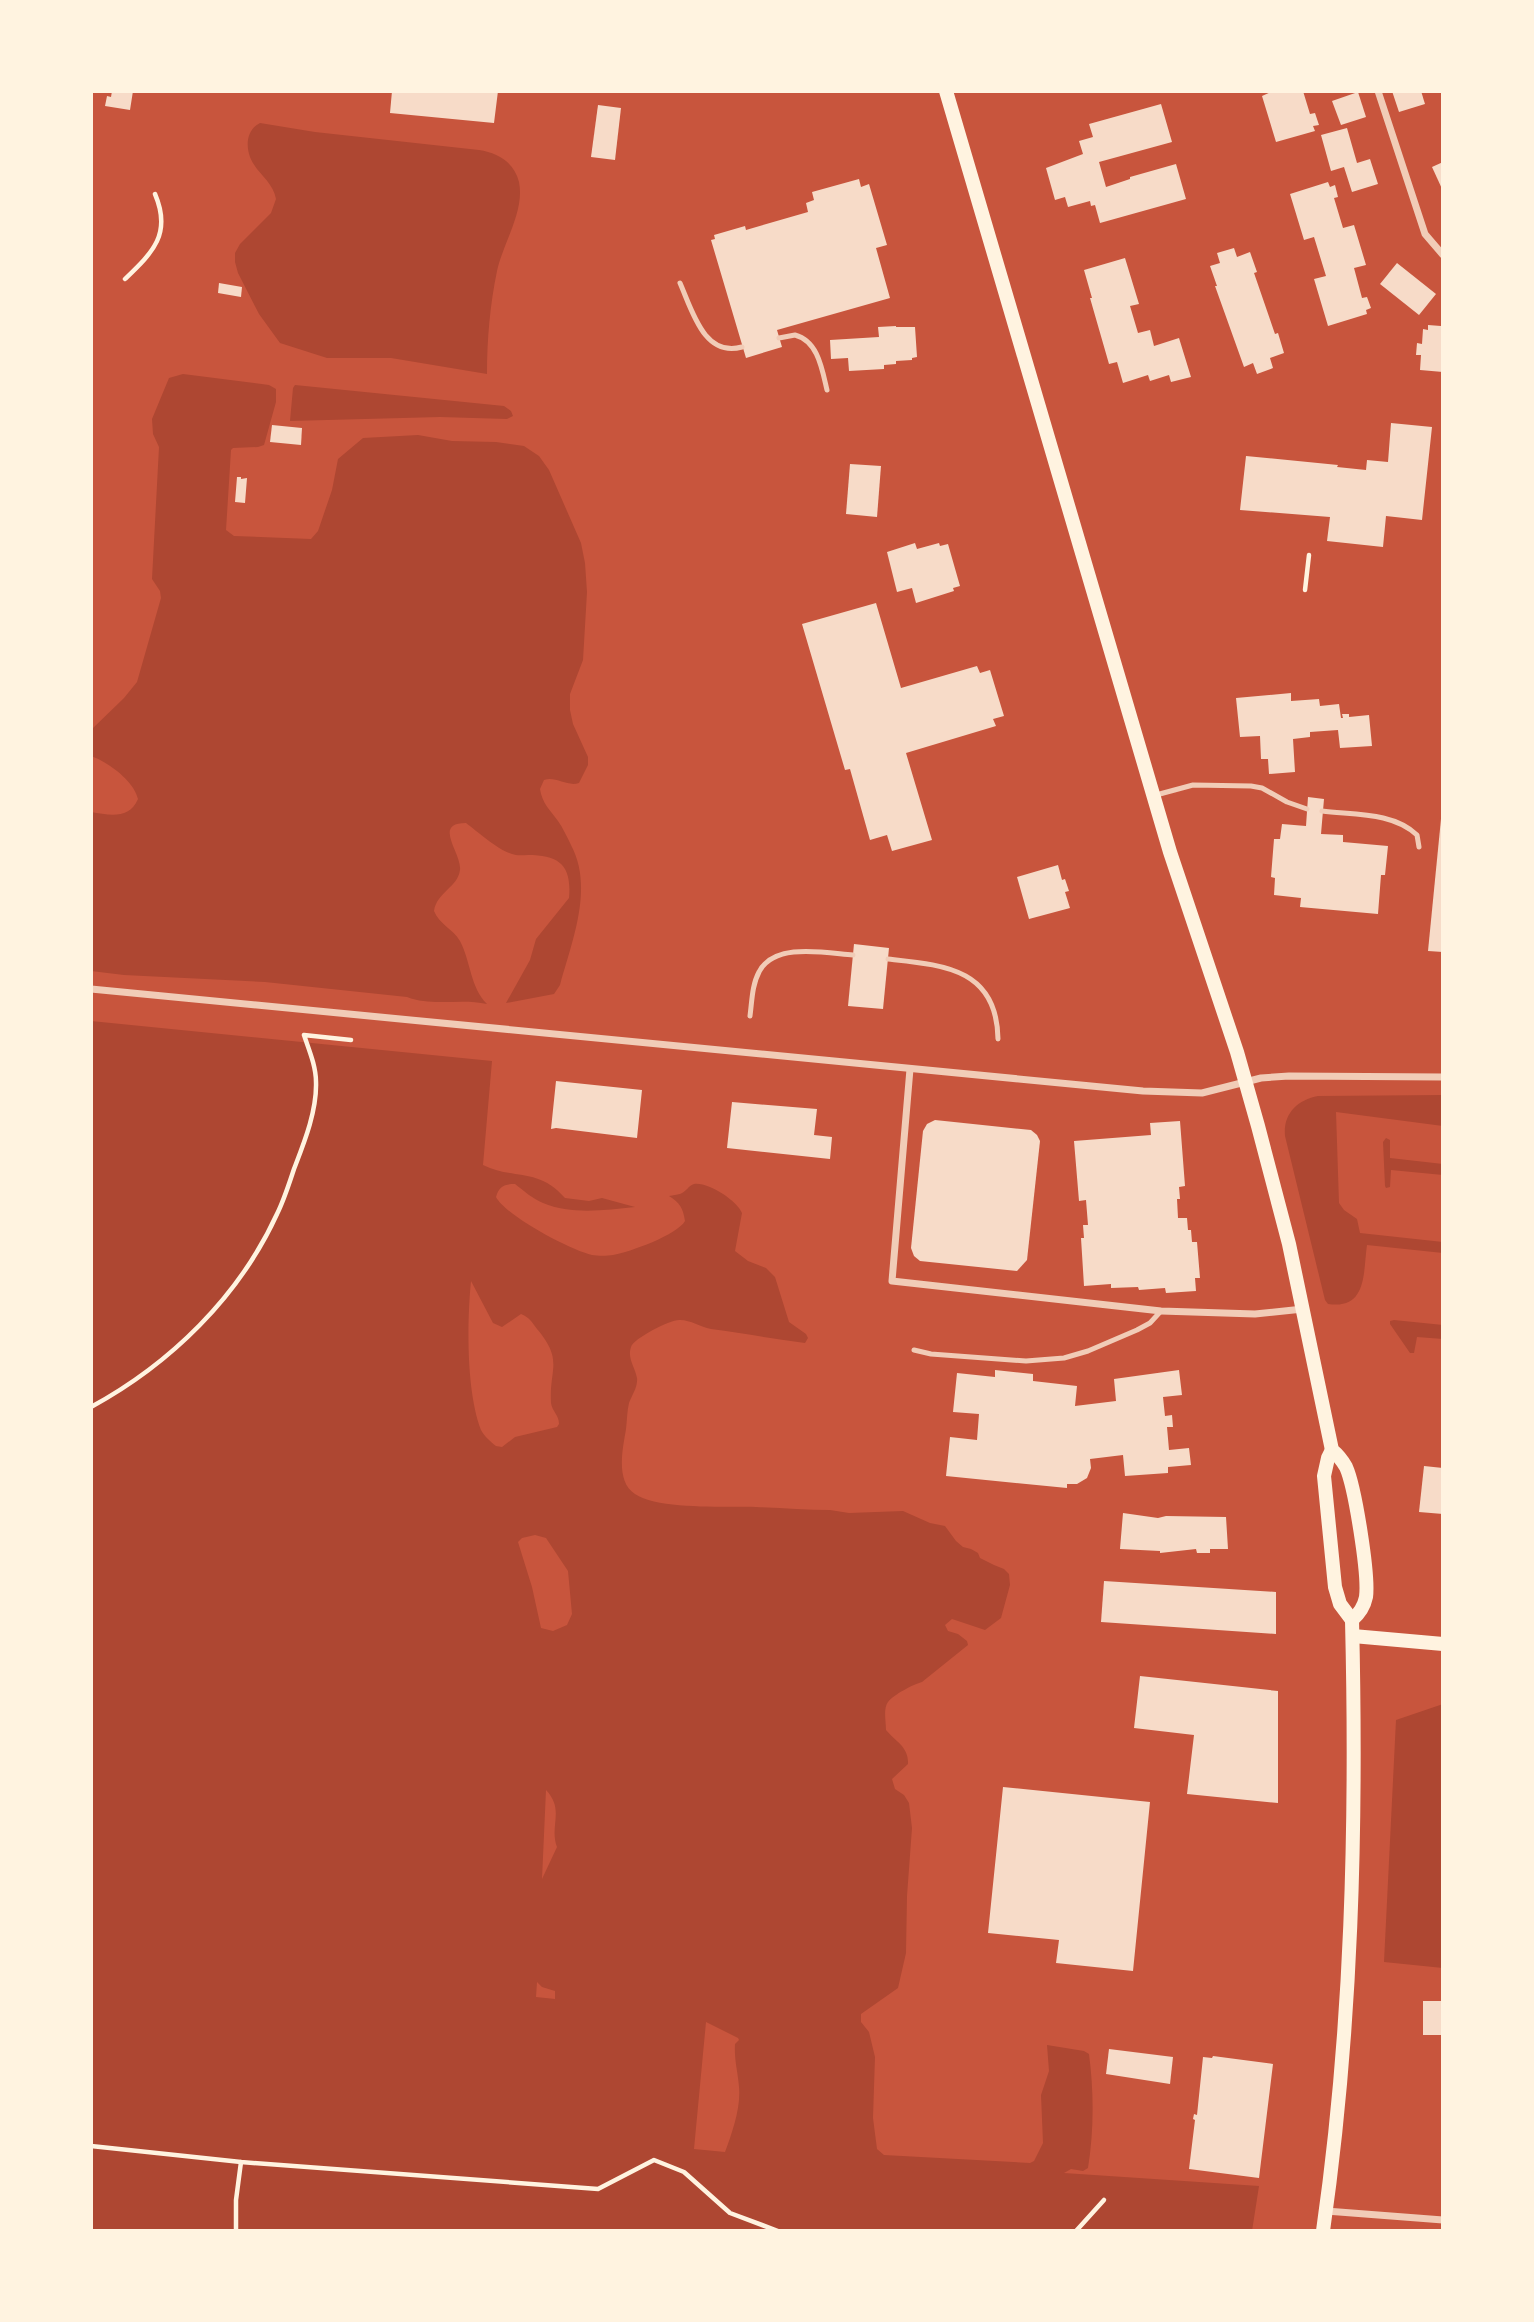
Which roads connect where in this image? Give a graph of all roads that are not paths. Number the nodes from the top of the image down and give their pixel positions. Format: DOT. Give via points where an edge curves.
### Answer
graph roads {
  1 [pos="946,91"];
  2 [pos="1378,91"];
  3 [pos="1443,255"];
  4 [pos="680,283"];
  5 [pos="779,338"];
  6 [pos="742,347"];
  7 [pos="827,390"];
  8 [pos="1154,796"];
  9 [pos="1307,809"];
  10 [pos="1322,811"];
  11 [pos="1419,847"];
  12 [pos="853,955"];
  13 [pos="888,959"];
  14 [pos="91,989"];
  15 [pos="750,1016"];
  16 [pos="999,1039"];
  17 [pos="910,1069"];
  18 [pos="1443,1077"];
  19 [pos="1245,1082"];
  20 [pos="1304,1309"];
  21 [pos="1161,1311"];
  22 [pos="914,1350"];
  23 [pos="1332,1450"];
  24 [pos="1352,1620"];
  25 [pos="1353,1636"];
  26 [pos="1443,1644"];
  27 [pos="1326,2211"];
  28 [pos="1443,2220"];
  29 [pos="1323,2231"];
  1 -- 8 [label="main road"];
  2 -- 3 [label="street" via="1425,234"];
  4 -- 6 [label="lane" via="704,334 722,347"];
  5 -- 7 [label="lane" via="794,335 808,342 816,352"];
  8 -- 9 [label="lane" via="1193,785 1251,786"];
  8 -- 19 [label="main road"];
  10 -- 11 [label="lane" via="1390,819 1417,835"];
  12 -- 15 [label="lane" via="793,952 769,960 755,981"];
  13 -- 16 [label="lane" via="934,964 962,974 986,994"];
  14 -- 17 [label="street"];
  17 -- 19 [label="street" via="1187,1094"];
  17 -- 21 [label="street" via="892,1281"];
  18 -- 19 [label="street" via="1289,1076"];
  19 -- 20 [label="main road"];
  20 -- 21 [label="street" via="1255,1314"];
  20 -- 23 [label="main road"];
  21 -- 22 [label="lane" via="1137,1330 1063,1358 1026,1361"];
  23 -- 24 [label="main road" via="1324,1476 1335,1587"];
  23 -- 24 [label="main road" via="1348,1473 1363,1551 1366,1596"];
  24 -- 25 [label="main road"];
  25 -- 26 [label="main road"];
  25 -- 27 [label="main road" via="1348,1972"];
  27 -- 28 [label="street"];
  27 -- 29 [label="main road"];
}
